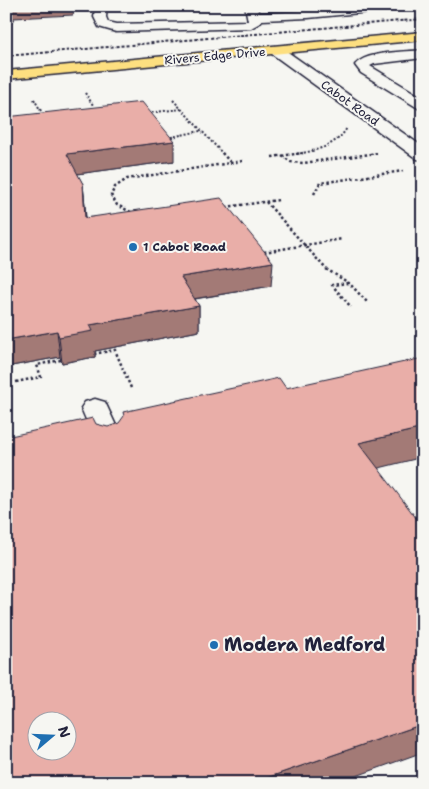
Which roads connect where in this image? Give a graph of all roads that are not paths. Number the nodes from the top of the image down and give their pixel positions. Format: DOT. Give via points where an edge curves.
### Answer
graph roads {
  1 [pos="402,6"];
  2 [pos="103,12"];
  3 [pos="145,14"];
  4 [pos="253,14"];
  5 [pos="146,27"];
  6 [pos="421,38"];
  7 [pos="277,50"];
  8 [pos="423,54"];
  9 [pos="6,75"];
  10 [pos="423,92"];
  11 [pos="406,94"];
  12 [pos="348,101"];
  13 [pos="423,104"];
  14 [pos="423,155"];
  15 [pos="95,408"];
  16 [pos="110,445"];
  1 -- 4 [label="street" via="308,15"];
  2 -- 5 [label="street" via="103,24 107,26"];
  3 -- 5 [label="street"];
  4 -- 5 [label="street" via="253,23"];
  6 -- 7 [label="main road, Rivers Edge Drive"];
  7 -- 9 [label="main road, Rivers Edge Drive"];
  7 -- 12 [label="street, Cabot Road"];
  8 -- 11 [label="street" via="376,59 362,64 366,70"];
  10 -- 11 [label="street"];
  11 -- 12 [label="street"];
  11 -- 13 [label="street"];
  12 -- 14 [label="street, Cabot Road"];
  15 -- 16 [label="street"];
}
